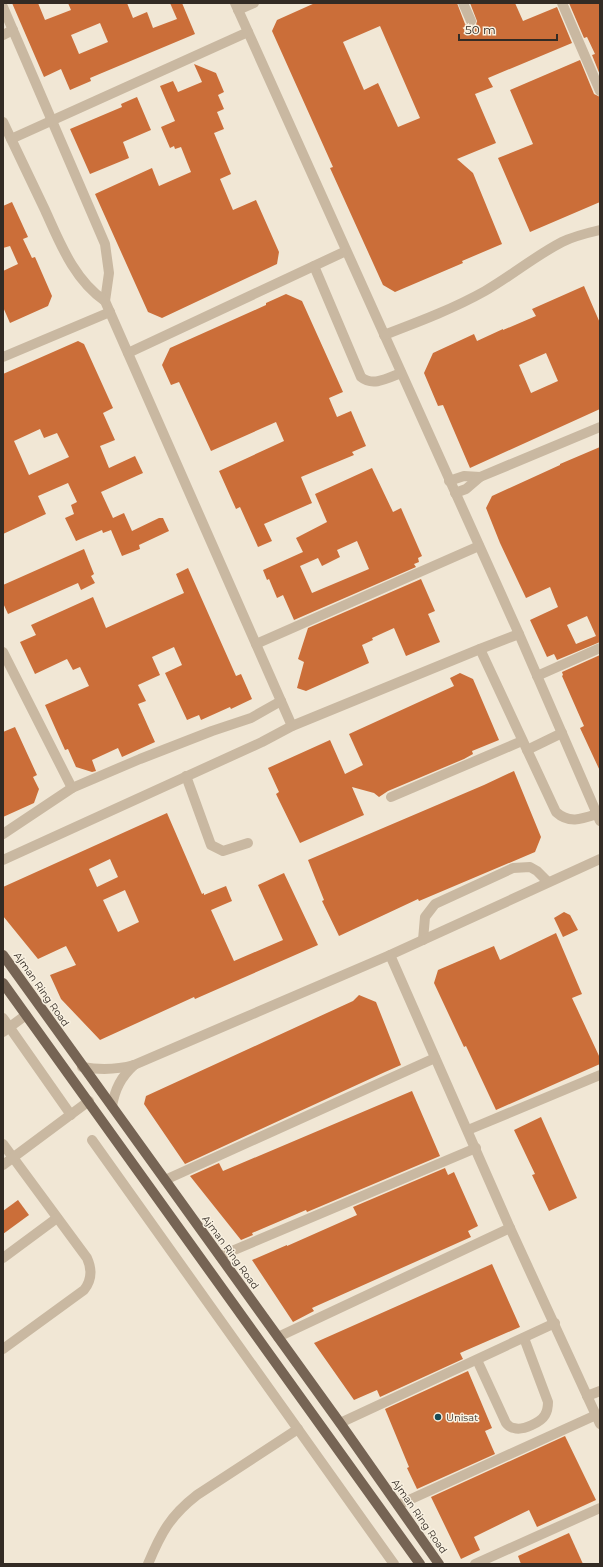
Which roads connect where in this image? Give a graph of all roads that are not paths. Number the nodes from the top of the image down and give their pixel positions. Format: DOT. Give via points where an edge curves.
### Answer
graph roads {
  1 [pos="254,3"];
  2 [pos="463,3"];
  3 [pos="562,3"];
  4 [pos="236,6"];
  5 [pos="3,7"];
  6 [pos="471,21"];
  7 [pos="13,30"];
  8 [pos="248,32"];
  9 [pos="3,35"];
  10 [pos="600,91"];
  11 [pos="53,121"];
  12 [pos="3,122"];
  13 [pos="11,139"];
  14 [pos="600,230"];
  15 [pos="346,251"];
  16 [pos="314,266"];
  17 [pos="105,301"];
  18 [pos="110,312"];
  19 [pos="384,335"];
  20 [pos="128,353"];
  21 [pos="3,357"];
  22 [pos="401,374"];
  23 [pos="600,427"];
  24 [pos="480,477"];
  25 [pos="449,481"];
  26 [pos="455,493"];
  27 [pos="479,546"];
  28 [pos="519,634"];
  29 [pos="256,644"];
  30 [pos="600,648"];
  31 [pos="480,649"];
  32 [pos="3,652"];
  33 [pos="537,676"];
  34 [pos="281,701"];
  35 [pos="292,726"];
  36 [pos="562,734"];
  37 [pos="524,745"];
  38 [pos="186,776"];
  39 [pos="72,788"];
  40 [pos="391,797"];
  41 [pos="598,818"];
  42 [pos="3,834"];
  43 [pos="248,843"];
  44 [pos="600,859"];
  45 [pos="3,860"];
  46 [pos="548,882"];
  47 [pos="423,940"];
  48 [pos="3,954"];
  49 [pos="390,955"];
  50 [pos="3,983"];
  51 [pos="26,1016"];
  52 [pos="3,1018"];
  53 [pos="6,1030"];
  54 [pos="435,1058"];
  55 [pos="134,1065"];
  56 [pos="82,1067"];
  57 [pos="600,1075"];
  58 [pos="88,1101"];
  59 [pos="112,1106"];
  60 [pos="71,1115"];
  61 [pos="468,1130"];
  62 [pos="92,1140"];
  63 [pos="3,1144"];
  64 [pos="476,1148"];
  65 [pos="13,1158"];
  66 [pos="3,1165"];
  67 [pos="165,1180"];
  68 [pos="57,1218"];
  69 [pos="510,1228"];
  70 [pos="220,1256"];
  71 [pos="3,1258"];
  72 [pos="555,1324"];
  73 [pos="278,1337"];
  74 [pos="524,1338"];
  75 [pos="3,1349"];
  76 [pos="477,1360"];
  77 [pos="600,1391"];
  78 [pos="587,1396"];
  79 [pos="596,1415"];
  80 [pos="340,1423"];
  81 [pos="600,1424"];
  82 [pos="298,1429"];
  83 [pos="398,1505"];
  84 [pos="600,1508"];
  85 [pos="148,1564"];
  86 [pos="394,1564"];
  87 [pos="420,1564"];
  88 [pos="439,1564"];
  89 [pos="475,1564"];
  1 -- 4 [label="street"];
  2 -- 6 [label="street"];
  3 -- 10 [label="street"];
  4 -- 8 [label="street"];
  5 -- 7 [label="street"];
  7 -- 9 [label="street"];
  7 -- 11 [label="street"];
  8 -- 11 [label="street"];
  8 -- 15 [label="street"];
  11 -- 13 [label="street"];
  11 -- 17 [label="street" via="105,244 109,272"];
  12 -- 13 [label="street"];
  13 -- 17 [label="street" via="67,256 84,282"];
  14 -- 19 [label="street" via="583,234 545,252 502,281 464,302"];
  15 -- 16 [label="street"];
  15 -- 19 [label="street"];
  16 -- 20 [label="street"];
  16 -- 22 [label="street" via="361,377 371,383"];
  17 -- 18 [label="street"];
  18 -- 20 [label="street"];
  18 -- 21 [label="street"];
  19 -- 22 [label="street"];
  20 -- 29 [label="street"];
  22 -- 25 [label="street"];
  23 -- 24 [label="street"];
  24 -- 25 [label="street" via="464,476"];
  24 -- 26 [label="street"];
  25 -- 26 [label="street"];
  26 -- 27 [label="street"];
  27 -- 28 [label="street"];
  27 -- 29 [label="street"];
  28 -- 31 [label="street"];
  28 -- 33 [label="street"];
  29 -- 34 [label="street"];
  30 -- 33 [label="street"];
  31 -- 35 [label="street"];
  31 -- 37 [label="street"];
  32 -- 39 [label="street"];
  33 -- 36 [label="street"];
  34 -- 35 [label="street"];
  34 -- 39 [label="street" via="251,718 140,759"];
  35 -- 38 [label="street"];
  36 -- 37 [label="street"];
  36 -- 41 [label="street"];
  37 -- 40 [label="street"];
  37 -- 41 [label="street" via="560,816 572,820"];
  38 -- 43 [label="street" via="212,845 223,851"];
  38 -- 45 [label="street"];
  39 -- 42 [label="street"];
  44 -- 46 [label="street"];
  46 -- 47 [label="street"];
  46 -- 47 [label="street" via="537,871 519,867 456,894 435,904 425,917"];
  47 -- 49 [label="street"];
  48 -- 56 [label="main road, Ajman Ring Road"];
  49 -- 54 [label="street"];
  49 -- 55 [label="street"];
  50 -- 51 [label="main road"];
  51 -- 53 [label="street"];
  51 -- 58 [label="main road"];
  52 -- 53 [label="street"];
  53 -- 60 [label="street"];
  54 -- 61 [label="street"];
  54 -- 67 [label="street"];
  55 -- 56 [label="street" via="103,1070"];
  55 -- 59 [label="street" via="121,1079"];
  56 -- 59 [label="main road, Ajman Ring Road"];
  57 -- 61 [label="street"];
  58 -- 60 [label="street"];
  58 -- 87 [label="main road"];
  59 -- 67 [label="main road, Ajman Ring Road"];
  60 -- 65 [label="street"];
  61 -- 64 [label="street"];
  62 -- 82 [label="street"];
  63 -- 65 [label="street"];
  64 -- 69 [label="street"];
  64 -- 70 [label="street"];
  65 -- 66 [label="street"];
  65 -- 68 [label="street"];
  67 -- 70 [label="main road, Ajman Ring Road"];
  68 -- 71 [label="street"];
  68 -- 75 [label="street" via="89,1263 91,1274 88,1285"];
  69 -- 72 [label="street"];
  69 -- 73 [label="street"];
  70 -- 73 [label="main road, Ajman Ring Road"];
  72 -- 74 [label="street"];
  72 -- 78 [label="street"];
  73 -- 80 [label="main road, Ajman Ring Road"];
  74 -- 76 [label="street"];
  74 -- 76 [label="street" via="548,1402 548,1409 540,1421 520,1429 510,1427"];
  76 -- 80 [label="street"];
  77 -- 78 [label="street"];
  78 -- 79 [label="street"];
  79 -- 81 [label="street"];
  79 -- 83 [label="street"];
  80 -- 83 [label="main road, Ajman Ring Road"];
  82 -- 85 [label="street" via="197,1494 183,1506 161,1533"];
  82 -- 86 [label="street"];
  83 -- 88 [label="main road, Ajman Ring Road"];
  84 -- 89 [label="street"];
}
